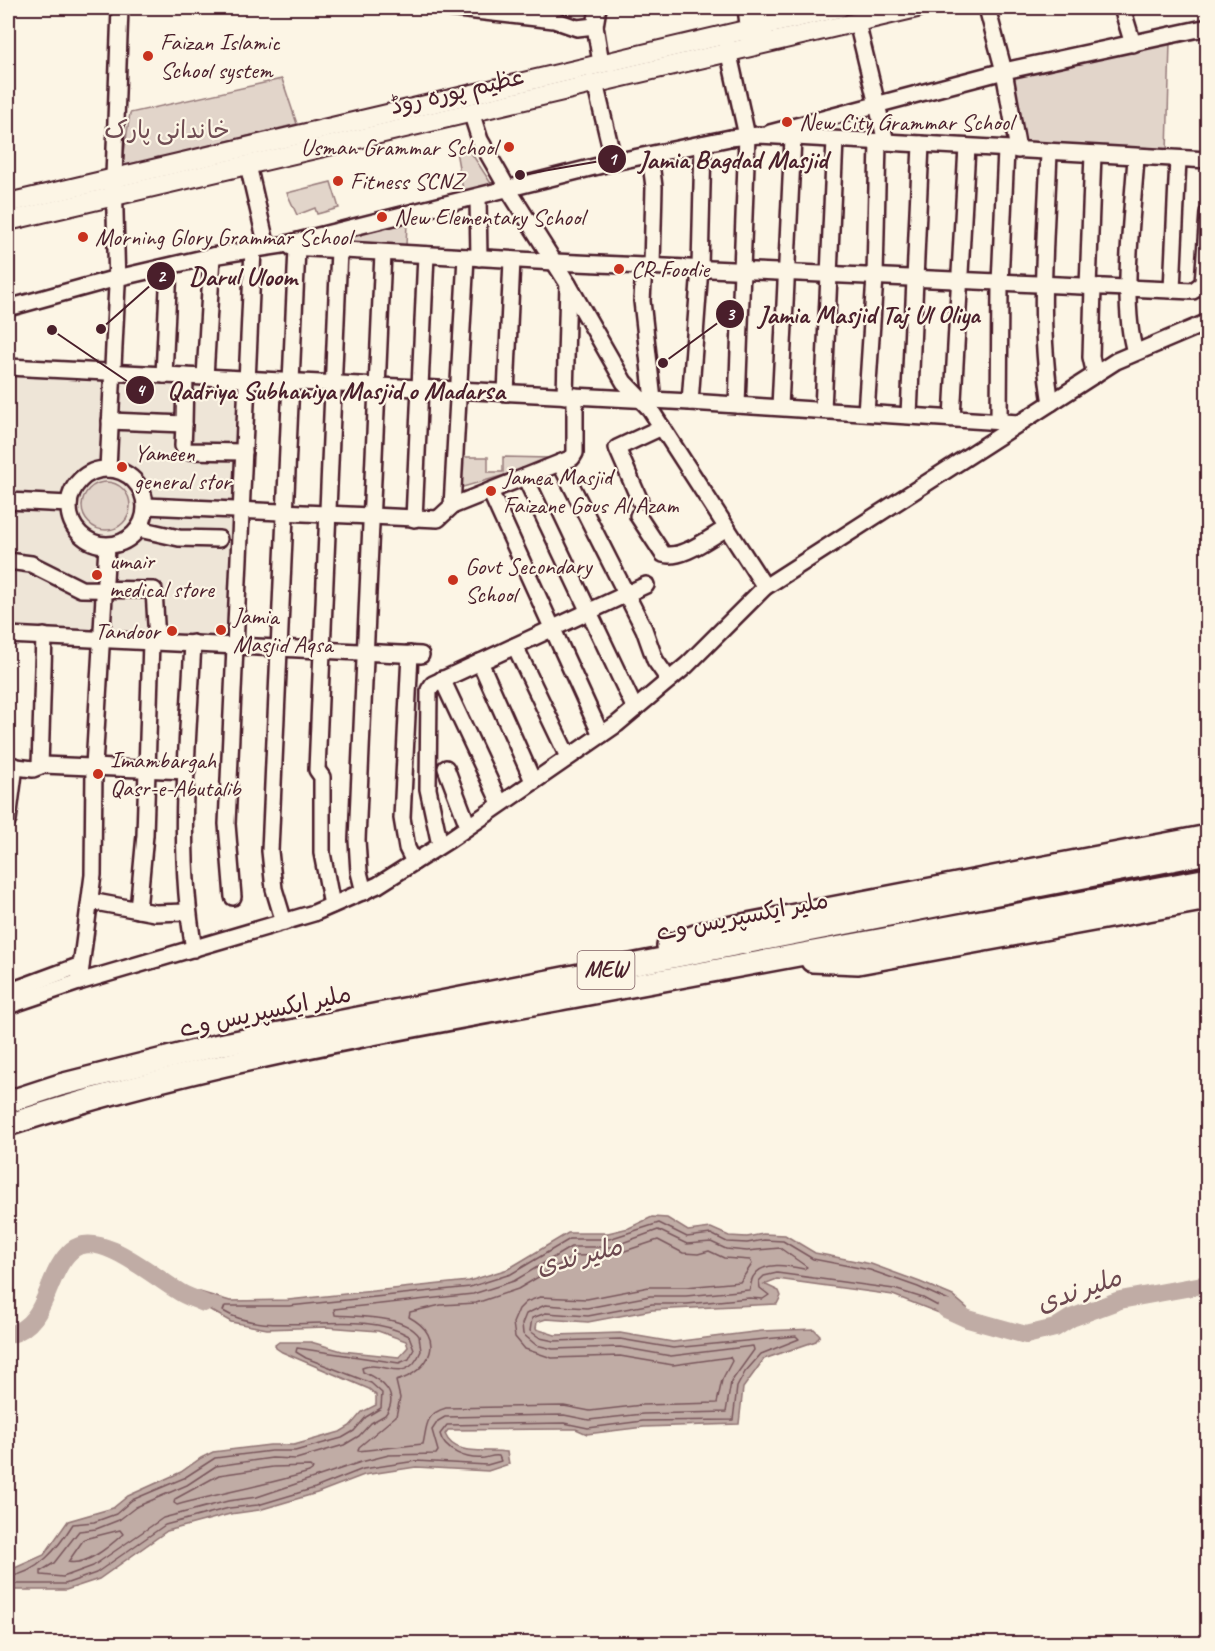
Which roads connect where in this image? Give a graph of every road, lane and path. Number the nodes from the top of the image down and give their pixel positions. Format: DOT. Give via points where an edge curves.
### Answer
graph roads {
  1 [pos="120,8"];
  2 [pos="449,8"];
  3 [pos="598,8"];
  4 [pos="746,8"];
  5 [pos="839,8"];
  6 [pos="917,8"];
  7 [pos="987,8"];
  8 [pos="1122,8"];
  9 [pos="468,9"];
  10 [pos="511,12"];
  11 [pos="555,14"];
  12 [pos="857,22"];
  13 [pos="595,26"];
  14 [pos="1208,27"];
  15 [pos="757,30"];
  16 [pos="727,43"];
  17 [pos="1133,44"];
  18 [pos="601,63"];
  19 [pos="1004,71"];
  20 [pos="595,83"];
  21 [pos="879,104"];
  22 [pos="471,112"];
  23 [pos="753,136"];
  24 [pos="793,138"];
  25 [pos="835,140"];
  26 [pos="882,142"];
  27 [pos="703,144"];
  28 [pos="921,144"];
  29 [pos="967,147"];
  30 [pos="1012,150"];
  31 [pos="1049,152"];
  32 [pos="1093,154"];
  33 [pos="650,155"];
  34 [pos="1136,156"];
  35 [pos="1178,159"];
  36 [pos="1208,160"];
  37 [pos="614,162"];
  38 [pos="248,165"];
  39 [pos="114,177"];
  40 [pos="508,189"];
  41 [pos="115,196"];
  42 [pos="478,197"];
  43 [pos="8,202"];
  44 [pos="1208,213"];
  45 [pos="8,221"];
  46 [pos="275,248"];
  47 [pos="339,250"];
  48 [pos="383,253"];
  49 [pos="426,255"];
  50 [pos="212,256"];
  51 [pos="473,258"];
  52 [pos="513,260"];
  53 [pos="555,262"];
  54 [pos="648,266"];
  55 [pos="169,267"];
  56 [pos="700,268"];
  57 [pos="744,270"];
  58 [pos="787,272"];
  59 [pos="829,274"];
  60 [pos="875,277"];
  61 [pos="117,278"];
  62 [pos="916,279"];
  63 [pos="959,281"];
  64 [pos="1000,283"];
  65 [pos="568,284"];
  66 [pos="1044,285"];
  67 [pos="1090,287"];
  68 [pos="1129,288"];
  69 [pos="1172,290"];
  70 [pos="8,308"];
  71 [pos="1208,322"];
  72 [pos="1135,352"];
  73 [pos="8,367"];
  74 [pos="113,372"];
  75 [pos="164,375"];
  76 [pos="1095,375"];
  77 [pos="186,376"];
  78 [pos="205,377"];
  79 [pos="248,380"];
  80 [pos="291,382"];
  81 [pos="333,384"];
  82 [pos="376,386"];
  83 [pos="419,389"];
  84 [pos="459,391"];
  85 [pos="506,393"];
  86 [pos="570,396"];
  87 [pos="647,400"];
  88 [pos="690,402"];
  89 [pos="1051,403"];
  90 [pos="737,405"];
  91 [pos="780,407"];
  92 [pos="823,410"];
  93 [pos="866,412"];
  94 [pos="909,415"];
  95 [pos="952,418"];
  96 [pos="110,421"];
  97 [pos="999,421"];
  98 [pos="1019,423"];
  99 [pos="184,424"];
  100 [pos="662,427"];
  101 [pos="244,452"];
  102 [pos="560,463"];
  103 [pos="108,469"];
  104 [pos="525,477"];
  105 [pos="490,491"];
  106 [pos="8,501"];
  107 [pos="640,501"];
  108 [pos="69,504"];
  109 [pos="146,506"];
  110 [pos="452,506"];
  111 [pos="242,511"];
  112 [pos="285,513"];
  113 [pos="328,516"];
  114 [pos="638,516"];
  115 [pos="370,518"];
  116 [pos="414,519"];
  117 [pos="727,528"];
  118 [pos="139,529"];
  119 [pos="219,539"];
  120 [pos="107,546"];
  121 [pos="8,561"];
  122 [pos="646,585"];
  123 [pos="765,587"];
  124 [pos="104,591"];
  125 [pos="627,594"];
  126 [pos="589,612"];
  127 [pos="552,629"];
  128 [pos="8,634"];
  129 [pos="44,636"];
  130 [pos="102,639"];
  131 [pos="154,641"];
  132 [pos="193,643"];
  133 [pos="236,645"];
  134 [pos="515,646"];
  135 [pos="279,647"];
  136 [pos="321,649"];
  137 [pos="365,651"];
  138 [pos="480,662"];
  139 [pos="442,679"];
  140 [pos="669,680"];
  141 [pos="635,709"];
  142 [pos="601,735"];
  143 [pos="568,757"];
  144 [pos="11,766"];
  145 [pos="40,766"];
  146 [pos="94,766"];
  147 [pos="446,768"];
  148 [pos="145,769"];
  149 [pos="187,771"];
  150 [pos="533,781"];
  151 [pos="500,803"];
  152 [pos="8,820"];
  153 [pos="468,826"];
  154 [pos="1208,836"];
  155 [pos="440,845"];
  156 [pos="1208,853"];
  157 [pos="414,862"];
  158 [pos="1208,879"];
  159 [pos="364,892"];
  160 [pos="233,897"];
  161 [pos="1208,899"];
  162 [pos="90,901"];
  163 [pos="332,905"];
  164 [pos="138,910"];
  165 [pos="187,912"];
  166 [pos="284,922"];
  167 [pos="194,949"];
  168 [pos="777,959"];
  169 [pos="81,965"];
  170 [pos="603,970"];
  171 [pos="79,982"];
  172 [pos="8,992"];
  173 [pos="8,1006"];
  174 [pos="8,1102"];
  175 [pos="8,1125"];
  1 -- 39 [label="street"];
  2 -- 9 [label="street"];
  3 -- 13 [label="street"];
  4 -- 15 [label="street"];
  5 -- 15 [label="main road, عظیم پورہ روڈ"];
  6 -- 12 [label="main road, عظیم پورہ روڈ"];
  7 -- 19 [label="street"];
  8 -- 17 [label="street"];
  9 -- 10 [label="street"];
  10 -- 11 [label="street"];
  11 -- 13 [label="street" via="578,28"];
  12 -- 15 [label="main road, عظیم پورہ روڈ"];
  12 -- 21 [label="street"];
  13 -- 18 [label="street"];
  14 -- 17 [label="street"];
  15 -- 16 [label="main road, عظیم پورہ روڈ"];
  16 -- 18 [label="main road, عظیم پورہ روڈ"];
  16 -- 20 [label="main road, عظیم پورہ روڈ"];
  16 -- 23 [label="street"];
  17 -- 19 [label="street"];
  18 -- 39 [label="main road, عظیم پورہ روڈ"];
  19 -- 21 [label="street"];
  19 -- 30 [label="street"];
  20 -- 22 [label="main road, عظیم پورہ روڈ"];
  20 -- 37 [label="street"];
  21 -- 23 [label="street"];
  21 -- 26 [label="street"];
  22 -- 38 [label="main road, عظیم پورہ روڈ"];
  22 -- 40 [label="street" via="480,140"];
  23 -- 24 [label="street"];
  23 -- 27 [label="street"];
  23 -- 57 [label="street"];
  24 -- 25 [label="street"];
  24 -- 58 [label="street"];
  25 -- 26 [label="street"];
  25 -- 59 [label="street"];
  26 -- 28 [label="street"];
  26 -- 60 [label="street"];
  27 -- 33 [label="street"];
  27 -- 56 [label="street"];
  28 -- 29 [label="street"];
  28 -- 62 [label="street"];
  29 -- 30 [label="street"];
  29 -- 63 [label="street"];
  30 -- 31 [label="street"];
  30 -- 64 [label="street"];
  31 -- 32 [label="street"];
  31 -- 66 [label="street"];
  32 -- 34 [label="street"];
  32 -- 67 [label="street"];
  33 -- 37 [label="street"];
  33 -- 54 [label="street" via="654,187"];
  34 -- 35 [label="street"];
  34 -- 68 [label="street"];
  35 -- 36 [label="street"];
  35 -- 69 [label="street"];
  37 -- 40 [label="street"];
  38 -- 41 [label="main road, عظیم پورہ روڈ"];
  38 -- 46 [label="street"];
  39 -- 41 [label="street"];
  39 -- 43 [label="main road, عظیم پورہ روڈ"];
  40 -- 42 [label="street"];
  40 -- 53 [label="street"];
  41 -- 45 [label="main road, عظیم پورہ روڈ"];
  41 -- 61 [label="street"];
  42 -- 46 [label="street"];
  42 -- 51 [label="street"];
  44 -- 69 [label="street" via="1203,283 1193,291"];
  46 -- 47 [label="street"];
  46 -- 50 [label="street"];
  46 -- 79 [label="street"];
  46 -- 80 [label="street"];
  47 -- 48 [label="street"];
  47 -- 81 [label="street"];
  48 -- 49 [label="street"];
  48 -- 82 [label="street"];
  49 -- 51 [label="street"];
  49 -- 83 [label="street"];
  50 -- 55 [label="street"];
  50 -- 78 [label="street"];
  51 -- 52 [label="street"];
  51 -- 84 [label="street"];
  52 -- 53 [label="street"];
  52 -- 85 [label="street"];
  53 -- 54 [label="street"];
  53 -- 65 [label="street"];
  54 -- 56 [label="street"];
  54 -- 87 [label="street" via="642,301"];
  55 -- 61 [label="street"];
  55 -- 75 [label="street"];
  56 -- 57 [label="street"];
  56 -- 88 [label="street"];
  57 -- 58 [label="street"];
  57 -- 90 [label="street"];
  58 -- 59 [label="street"];
  58 -- 91 [label="street"];
  59 -- 60 [label="street"];
  59 -- 92 [label="street"];
  60 -- 62 [label="street"];
  60 -- 93 [label="street"];
  61 -- 70 [label="street"];
  61 -- 74 [label="street"];
  62 -- 63 [label="street"];
  62 -- 94 [label="street"];
  63 -- 64 [label="street"];
  63 -- 95 [label="street"];
  64 -- 66 [label="street"];
  64 -- 97 [label="street"];
  65 -- 86 [label="street"];
  65 -- 87 [label="street" via="624,382"];
  66 -- 67 [label="street"];
  66 -- 89 [label="street"];
  67 -- 68 [label="street"];
  67 -- 76 [label="street"];
  68 -- 69 [label="street"];
  68 -- 72 [label="street"];
  71 -- 72 [label="street"];
  72 -- 76 [label="street"];
  73 -- 74 [label="street"];
  74 -- 75 [label="street"];
  74 -- 96 [label="street"];
  75 -- 77 [label="street"];
  76 -- 89 [label="street"];
  77 -- 78 [label="street"];
  77 -- 99 [label="street"];
  78 -- 79 [label="street"];
  79 -- 80 [label="street"];
  79 -- 101 [label="street"];
  80 -- 81 [label="street"];
  80 -- 112 [label="street"];
  81 -- 82 [label="street"];
  81 -- 113 [label="street"];
  82 -- 83 [label="street"];
  82 -- 115 [label="street"];
  83 -- 84 [label="street"];
  83 -- 116 [label="street"];
  84 -- 85 [label="street"];
  84 -- 110 [label="street"];
  85 -- 86 [label="street"];
  86 -- 87 [label="street"];
  86 -- 102 [label="street" via="575,453"];
  87 -- 88 [label="street"];
  87 -- 100 [label="street"];
  88 -- 90 [label="street"];
  89 -- 98 [label="street"];
  90 -- 91 [label="street"];
  91 -- 92 [label="street"];
  92 -- 93 [label="street"];
  93 -- 94 [label="street"];
  94 -- 95 [label="street"];
  95 -- 97 [label="street"];
  96 -- 99 [label="street"];
  96 -- 103 [label="street"];
  97 -- 98 [label="street"];
  98 -- 123 [label="street"];
  99 -- 101 [label="street" via="186,451"];
  100 -- 107 [label="street" via="617,448"];
  100 -- 117 [label="street"];
  101 -- 111 [label="street"];
  102 -- 104 [label="street"];
  102 -- 125 [label="street"];
  103 -- 108 [label="street" via="96,470 77,483"];
  103 -- 109 [label="street" via="130,476 138,484"];
  104 -- 105 [label="street"];
  104 -- 126 [label="street"];
  105 -- 110 [label="street"];
  105 -- 127 [label="street"];
  106 -- 108 [label="street"];
  108 -- 120 [label="street" via="71,519 83,537"];
  109 -- 111 [label="street"];
  109 -- 118 [label="street"];
  110 -- 116 [label="street" via="438,519"];
  111 -- 112 [label="street"];
  111 -- 133 [label="street"];
  112 -- 113 [label="street"];
  112 -- 135 [label="street"];
  113 -- 115 [label="street"];
  113 -- 136 [label="street"];
  114 -- 117 [label="street" via="667,556"];
  115 -- 116 [label="street"];
  115 -- 137 [label="street"];
  117 -- 123 [label="street"];
  118 -- 119 [label="street" via="179,538"];
  118 -- 120 [label="street" via="130,538"];
  120 -- 124 [label="street"];
  121 -- 124 [label="street" via="31,564 71,586"];
  122 -- 125 [label="street"];
  123 -- 140 [label="street"];
  124 -- 130 [label="street"];
  124 -- 131 [label="street" via="154,591"];
  125 -- 126 [label="street"];
  125 -- 140 [label="street" via="655,660"];
  126 -- 127 [label="street"];
  126 -- 141 [label="street"];
  127 -- 134 [label="street"];
  127 -- 142 [label="street"];
  128 -- 129 [label="street"];
  129 -- 130 [label="street"];
  129 -- 145 [label="street"];
  130 -- 131 [label="street"];
  130 -- 146 [label="street"];
  131 -- 132 [label="street"];
  131 -- 148 [label="street"];
  132 -- 133 [label="street"];
  132 -- 149 [label="street"];
  133 -- 135 [label="street"];
  133 -- 160 [label="street" via="227,824"];
  134 -- 138 [label="street"];
  134 -- 143 [label="street"];
  135 -- 136 [label="street"];
  135 -- 166 [label="street" via="270,851 274,889"];
  136 -- 137 [label="street"];
  136 -- 163 [label="street" via="317,770 322,777 322,853"];
  137 -- 157 [label="street" via="415,654 402,818 407,848"];
  137 -- 159 [label="street" via="357,840 358,873"];
  138 -- 139 [label="street"];
  138 -- 150 [label="street"];
  139 -- 151 [label="street"];
  139 -- 155 [label="street" via="429,690 427,750 430,807"];
  140 -- 141 [label="street"];
  141 -- 142 [label="street"];
  142 -- 143 [label="street"];
  143 -- 150 [label="street"];
  144 -- 145 [label="street"];
  144 -- 152 [label="street"];
  145 -- 146 [label="street"];
  146 -- 148 [label="street"];
  146 -- 162 [label="street"];
  147 -- 153 [label="street"];
  148 -- 149 [label="street"];
  148 -- 164 [label="street" via="145,835"];
  149 -- 165 [label="street"];
  150 -- 151 [label="street"];
  151 -- 153 [label="street"];
  153 -- 155 [label="street"];
  154 -- 170 [label="highway" via="706,932"];
  155 -- 157 [label="street"];
  156 -- 170 [label="highway, ملیر ایکسپریس وے / MEW"];
  157 -- 159 [label="street"];
  158 -- 168 [label="highway, ملیر ایکسپریس وے / MEW"];
  159 -- 163 [label="street"];
  161 -- 168 [label="highway" via="858,963"];
  162 -- 164 [label="street"];
  162 -- 169 [label="street"];
  163 -- 166 [label="street"];
  164 -- 165 [label="street"];
  165 -- 167 [label="street"];
  166 -- 167 [label="street"];
  167 -- 171 [label="street"];
  168 -- 175 [label="highway, ملیر ایکسپریس وے / MEW" via="496,1010 213,1068 72,1104"];
  169 -- 171 [label="street"];
  169 -- 172 [label="street"];
  170 -- 174 [label="highway, ملیر ایکسپریس وے / MEW" via="219,1045"];
  171 -- 173 [label="street"];
}
